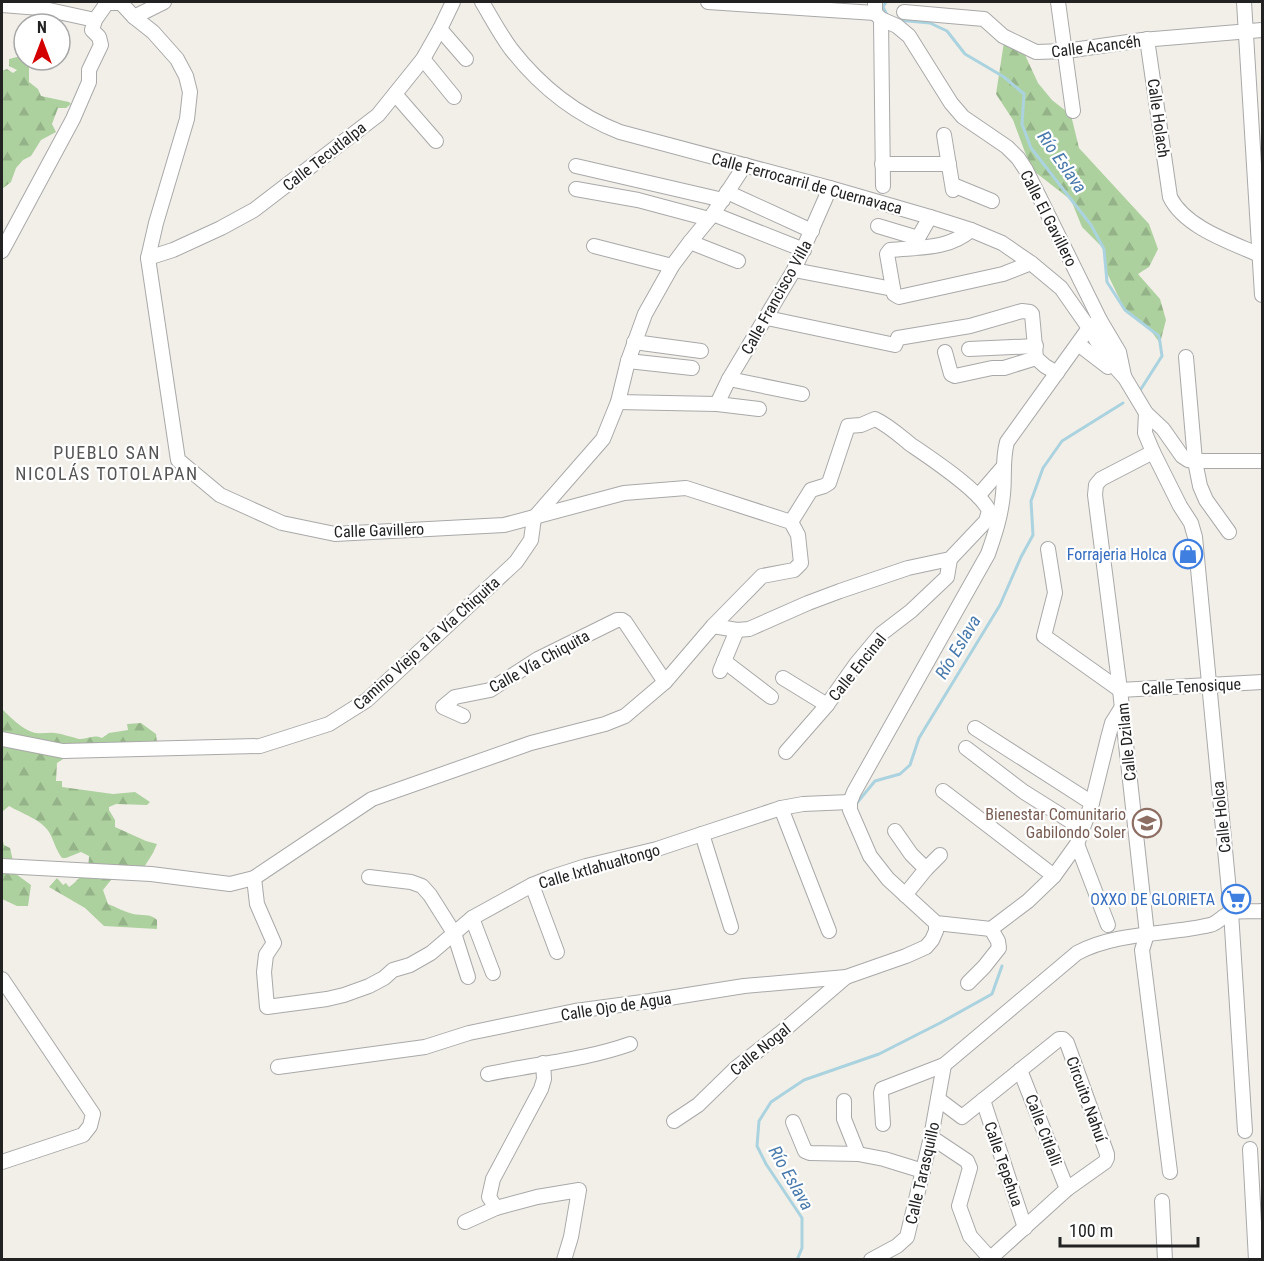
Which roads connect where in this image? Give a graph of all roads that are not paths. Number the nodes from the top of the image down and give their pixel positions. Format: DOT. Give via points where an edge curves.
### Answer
graph roads {
  1 [pos="114,2"];
  2 [pos="164,2"];
  3 [pos="453,2"];
  4 [pos="482,2"];
  5 [pos="708,2"];
  6 [pos="1058,2"];
  7 [pos="1244,2"];
  8 [pos="2,5"];
  9 [pos="877,12"];
  10 [pos="904,12"];
  11 [pos="134,17"];
  12 [pos="94,20"];
  13 [pos="440,29"];
  14 [pos="1263,30"];
  15 [pos="1246,31"];
  16 [pos="1147,39"];
  17 [pos="1066,51"];
  18 [pos="423,58"];
  19 [pos="466,59"];
  20 [pos="395,94"];
  21 [pos="454,97"];
  22 [pos="1073,111"];
  23 [pos="944,135"];
  24 [pos="436,141"];
  25 [pos="882,164"];
  26 [pos="949,164"];
  27 [pos="746,165"];
  28 [pos="576,166"];
  29 [pos="883,186"];
  30 [pos="830,188"];
  31 [pos="576,189"];
  32 [pos="725,196"];
  33 [pos="992,201"];
  34 [pos="711,217"];
  35 [pos="930,217"];
  36 [pos="878,226"];
  37 [pos="971,230"];
  38 [pos="812,231"];
  39 [pos="690,242"];
  40 [pos="594,246"];
  41 [pos="804,250"];
  42 [pos="2,251"];
  43 [pos="1261,256"];
  44 [pos="148,258"];
  45 [pos="738,261"];
  46 [pos="1031,263"];
  47 [pos="672,266"];
  48 [pos="794,270"];
  49 [pos="893,292"];
  50 [pos="1263,295"];
  51 [pos="767,318"];
  52 [pos="1095,324"];
  53 [pos="634,342"];
  54 [pos="1078,344"];
  55 [pos="969,349"];
  56 [pos="701,351"];
  57 [pos="945,352"];
  58 [pos="1036,352"];
  59 [pos="1186,357"];
  60 [pos="628,361"];
  61 [pos="692,368"];
  62 [pos="1057,373"];
  63 [pos="1125,378"];
  64 [pos="729,379"];
  65 [pos="802,394"];
  66 [pos="618,402"];
  67 [pos="717,404"];
  68 [pos="759,409"];
  69 [pos="1146,413"];
  70 [pos="1153,452"];
  71 [pos="1195,461"];
  72 [pos="1263,461"];
  73 [pos="1004,466"];
  74 [pos="978,496"];
  75 [pos="534,518"];
  76 [pos="791,522"];
  77 [pos="1229,532"];
  78 [pos="1048,549"];
  79 [pos="950,559"];
  80 [pos="713,626"];
  81 [pos="737,630"];
  82 [pos="783,678"];
  83 [pos="1263,681"];
  84 [pos="665,682"];
  85 [pos="1209,685"];
  86 [pos="1120,690"];
  87 [pos="771,697"];
  88 [pos="826,705"];
  89 [pos="1122,707"];
  90 [pos="463,716"];
  91 [pos="975,728"];
  92 [pos="2,739"];
  93 [pos="966,748"];
  94 [pos="786,752"];
  95 [pos="943,791"];
  96 [pos="850,802"];
  97 [pos="1092,803"];
  98 [pos="781,808"];
  99 [pos="1083,829"];
  100 [pos="895,831"];
  101 [pos="702,834"];
  102 [pos="1077,844"];
  103 [pos="940,855"];
  104 [pos="2,866"];
  105 [pos="926,869"];
  106 [pos="1054,876"];
  107 [pos="369,877"];
  108 [pos="254,878"];
  109 [pos="532,885"];
  110 [pos="905,895"];
  111 [pos="1263,911"];
  112 [pos="1231,912"];
  113 [pos="472,918"];
  114 [pos="936,923"];
  115 [pos="1108,925"];
  116 [pos="731,927"];
  117 [pos="991,929"];
  118 [pos="829,932"];
  119 [pos="454,933"];
  120 [pos="1147,934"];
  121 [pos="557,952"];
  122 [pos="493,973"];
  123 [pos="468,977"];
  124 [pos="846,977"];
  125 [pos="2,979"];
  126 [pos="968,983"];
  127 [pos="630,1044"];
  128 [pos="543,1063"];
  129 [pos="944,1065"];
  130 [pos="278,1067"];
  131 [pos="1020,1070"];
  132 [pos="488,1074"];
  133 [pos="938,1099"];
  134 [pos="983,1100"];
  135 [pos="844,1101"];
  136 [pos="674,1122"];
  137 [pos="793,1122"];
  138 [pos="883,1124"];
  139 [pos="1245,1131"];
  140 [pos="931,1137"];
  141 [pos="1250,1149"];
  142 [pos="858,1154"];
  143 [pos="2,1162"];
  144 [pos="923,1171"];
  145 [pos="1170,1172"];
  146 [pos="1067,1190"];
  147 [pos="1162,1201"];
  148 [pos="496,1208"];
  149 [pos="465,1222"];
  150 [pos="1025,1228"];
  151 [pos="564,1260"];
  152 [pos="870,1260"];
  153 [pos="1165,1260"];
  154 [pos="1256,1260"];
  1 -- 11 [label="street, Calle Gavillero"];
  1 -- 12 [label="street"];
  2 -- 11 [label="street"];
  3 -- 13 [label="street, Calle Tecutlalpa"];
  4 -- 27 [label="street, Calle Ferrocarril de Cuernavaca" via="524,65 584,116 620,132"];
  5 -- 9 [label="street"];
  6 -- 17 [label="street"];
  7 -- 15 [label="street"];
  8 -- 12 [label="street" via="40,8"];
  9 -- 25 [label="street"];
  9 -- 52 [label="street, Calle El Gavillero" via="909,36 963,117 1018,158"];
  10 -- 17 [label="street, Calle Acancéh" via="984,19 1003,36 1036,52"];
  11 -- 44 [label="street, Calle Gavillero" via="177,59 190,92 187,119"];
  12 -- 42 [label="street" via="92,30 101,45 89,70 90,82"];
  13 -- 18 [label="street, Calle Tecutlalpa"];
  13 -- 19 [label="street"];
  14 -- 15 [label="street, Calle Acancéh"];
  15 -- 16 [label="street, Calle Acancéh"];
  15 -- 43 [label="street"];
  16 -- 17 [label="street, Calle Acancéh"];
  16 -- 43 [label="street, Calle Holach" via="1170,197 1175,207 1204,230"];
  17 -- 22 [label="street"];
  18 -- 20 [label="street, Calle Tecutlalpa"];
  18 -- 21 [label="street"];
  20 -- 24 [label="street"];
  20 -- 44 [label="street, Calle Tecutlalpa" via="378,115 254,210 173,250"];
  23 -- 26 [label="street"];
  25 -- 26 [label="street"];
  25 -- 29 [label="street"];
  26 -- 33 [label="street" via="953,188"];
  27 -- 30 [label="street, Calle Ferrocarril de Cuernavaca"];
  27 -- 32 [label="street"];
  28 -- 32 [label="street"];
  30 -- 35 [label="street, Calle Ferrocarril de Cuernavaca"];
  30 -- 38 [label="street, Calle Francisco Villa"];
  31 -- 34 [label="street"];
  32 -- 34 [label="street"];
  32 -- 38 [label="street"];
  34 -- 39 [label="street"];
  34 -- 41 [label="street"];
  35 -- 36 [label="street" via="918,238"];
  35 -- 37 [label="street, Calle Ferrocarril de Cuernavaca"];
  37 -- 46 [label="street, Calle Ferrocarril de Cuernavaca" via="1002,243"];
  37 -- 49 [label="street" via="947,244 891,249 887,254"];
  38 -- 41 [label="street, Calle Francisco Villa"];
  39 -- 45 [label="street"];
  39 -- 47 [label="street"];
  40 -- 47 [label="street"];
  41 -- 48 [label="street, Calle Francisco Villa"];
  43 -- 50 [label="street"];
  44 -- 75 [label="street, Calle Gavillero" via="178,460 220,495 282,523 336,534 504,525"];
  46 -- 49 [label="street" via="1003,274 899,297"];
  46 -- 52 [label="street, Calle Ferrocarril de Cuernavaca"];
  47 -- 53 [label="street"];
  48 -- 49 [label="street"];
  48 -- 51 [label="street, Calle Francisco Villa"];
  51 -- 58 [label="street" via="895,345 898,338 970,326 1021,305 1032,314"];
  51 -- 64 [label="street, Calle Francisco Villa"];
  52 -- 54 [label="street"];
  52 -- 63 [label="street, Calle El Gavillero" via="1119,352"];
  53 -- 56 [label="street"];
  53 -- 60 [label="street"];
  54 -- 62 [label="street"];
  54 -- 63 [label="street"];
  55 -- 58 [label="street"];
  57 -- 58 [label="street" via="951,374 956,376 1004,368"];
  58 -- 62 [label="street"];
  59 -- 71 [label="street"];
  60 -- 61 [label="street"];
  60 -- 66 [label="street"];
  62 -- 73 [label="street" via="1007,442"];
  63 -- 69 [label="street"];
  64 -- 65 [label="street"];
  64 -- 67 [label="street, Calle Francisco Villa"];
  66 -- 67 [label="street"];
  66 -- 75 [label="street" via="603,439"];
  67 -- 68 [label="street"];
  69 -- 70 [label="street" via="1145,433"];
  69 -- 71 [label="street" via="1182,456"];
  70 -- 85 [label="street, Calle Holca" via="1195,537"];
  70 -- 86 [label="street, Calle Dzilam" via="1109,473 1096,485"];
  71 -- 72 [label="street"];
  71 -- 77 [label="street" via="1206,500"];
  73 -- 74 [label="street"];
  73 -- 96 [label="street" via="1001,513 988,554"];
  74 -- 76 [label="street" via="875,419 848,426 829,483 811,490"];
  74 -- 79 [label="street" via="987,507 988,516"];
  75 -- 76 [label="street, Calle Gavillero" via="624,493 686,488"];
  75 -- 92 [label="street, Camino Viejo a la Vía Chiquita" via="531,540 516,562 367,700 329,724 260,746 63,751"];
  76 -- 80 [label="street" via="798,535 801,563 794,570 762,576"];
  78 -- 86 [label="street" via="1054,593 1044,636"];
  79 -- 81 [label="street" via="909,568 808,603 749,629"];
  79 -- 88 [label="street, Calle Encinal" via="947,577 881,634"];
  80 -- 81 [label="street"];
  80 -- 84 [label="street"];
  81 -- 87 [label="street" via="722,666"];
  82 -- 88 [label="street"];
  83 -- 85 [label="street, Calle Tenosique"];
  84 -- 90 [label="street, Calle Vía Chiquita" via="625,622 617,620 538,659 490,690 455,697 443,708"];
  84 -- 108 [label="street" via="625,716 531,743 372,800"];
  85 -- 86 [label="street, Calle Tenosique"];
  85 -- 112 [label="street, Calle Holca"];
  86 -- 89 [label="street, Calle Dzilam"];
  88 -- 94 [label="street, Calle Encinal"];
  89 -- 97 [label="street" via="1112,723"];
  89 -- 120 [label="street, Calle Dzilam"];
  91 -- 97 [label="street"];
  93 -- 99 [label="street" via="1024,792"];
  95 -- 106 [label="street"];
  96 -- 98 [label="street, Calle Ixtlahualtongo"];
  96 -- 110 [label="street" via="870,856"];
  97 -- 99 [label="street"];
  98 -- 101 [label="street, Calle Ixtlahualtongo"];
  98 -- 118 [label="street"];
  99 -- 102 [label="street"];
  100 -- 105 [label="street"];
  101 -- 109 [label="street, Calle Ixtlahualtongo"];
  101 -- 116 [label="street"];
  102 -- 106 [label="street"];
  102 -- 115 [label="street"];
  103 -- 105 [label="street"];
  104 -- 108 [label="street" via="151,874 230,884"];
  105 -- 110 [label="street"];
  106 -- 117 [label="street"];
  107 -- 119 [label="street" via="422,886"];
  108 -- 119 [label="street, Calle Ixtlahualtongo" via="257,904 274,943 266,955 264,972 267,1007 327,999 369,986 431,953"];
  109 -- 113 [label="street, Calle Ixtlahualtongo"];
  109 -- 121 [label="street"];
  110 -- 114 [label="street"];
  111 -- 112 [label="street"];
  112 -- 120 [label="street" via="1213,925"];
  112 -- 139 [label="street, Calle Holca"];
  113 -- 119 [label="street, Calle Ixtlahualtongo"];
  113 -- 122 [label="street"];
  114 -- 117 [label="street"];
  114 -- 124 [label="street, Calle Ojo de Agua" via="936,931 926,947"];
  117 -- 126 [label="street" via="999,948"];
  119 -- 123 [label="street"];
  120 -- 129 [label="street" via="1077,953"];
  120 -- 145 [label="street, Calle Dzilam" via="1142,950"];
  124 -- 130 [label="street, Calle Ojo de Agua" via="744,986 575,1011 425,1047"];
  124 -- 136 [label="street, Calle Nogal"];
  125 -- 143 [label="street" via="93,1114 83,1135"];
  127 -- 128 [label="street"];
  128 -- 132 [label="street"];
  128 -- 148 [label="street" via="541,1089 493,1179 489,1197"];
  129 -- 133 [label="street, Calle Tarasquillo"];
  129 -- 138 [label="street" via="882,1089"];
  131 -- 134 [label="street, Circuito Nahuí"];
  131 -- 146 [label="street, Calle Citlalli"];
  131 -- 146 [label="street, Circuito Nahuí" via="1059,1039 1067,1043 1107,1154 1105,1162"];
  133 -- 134 [label="street, Circuito Nahuí" via="962,1117"];
  133 -- 140 [label="street, Calle Tarasquillo"];
  134 -- 150 [label="street, Calle Tepehua"];
  135 -- 142 [label="street" via="844,1119"];
  137 -- 142 [label="street" via="805,1151"];
  140 -- 144 [label="street, Calle Tarasquillo"];
  140 -- 150 [label="street, Circuito Nahuí" via="967,1161 970,1168 959,1206 970,1236 984,1253 993,1256"];
  141 -- 154 [label="street"];
  142 -- 144 [label="street"];
  144 -- 152 [label="street, Calle Tarasquillo" via="908,1237"];
  146 -- 150 [label="street, Circuito Nahuí"];
  147 -- 153 [label="street"];
  148 -- 149 [label="street"];
  148 -- 151 [label="street" via="579,1190"];
}
